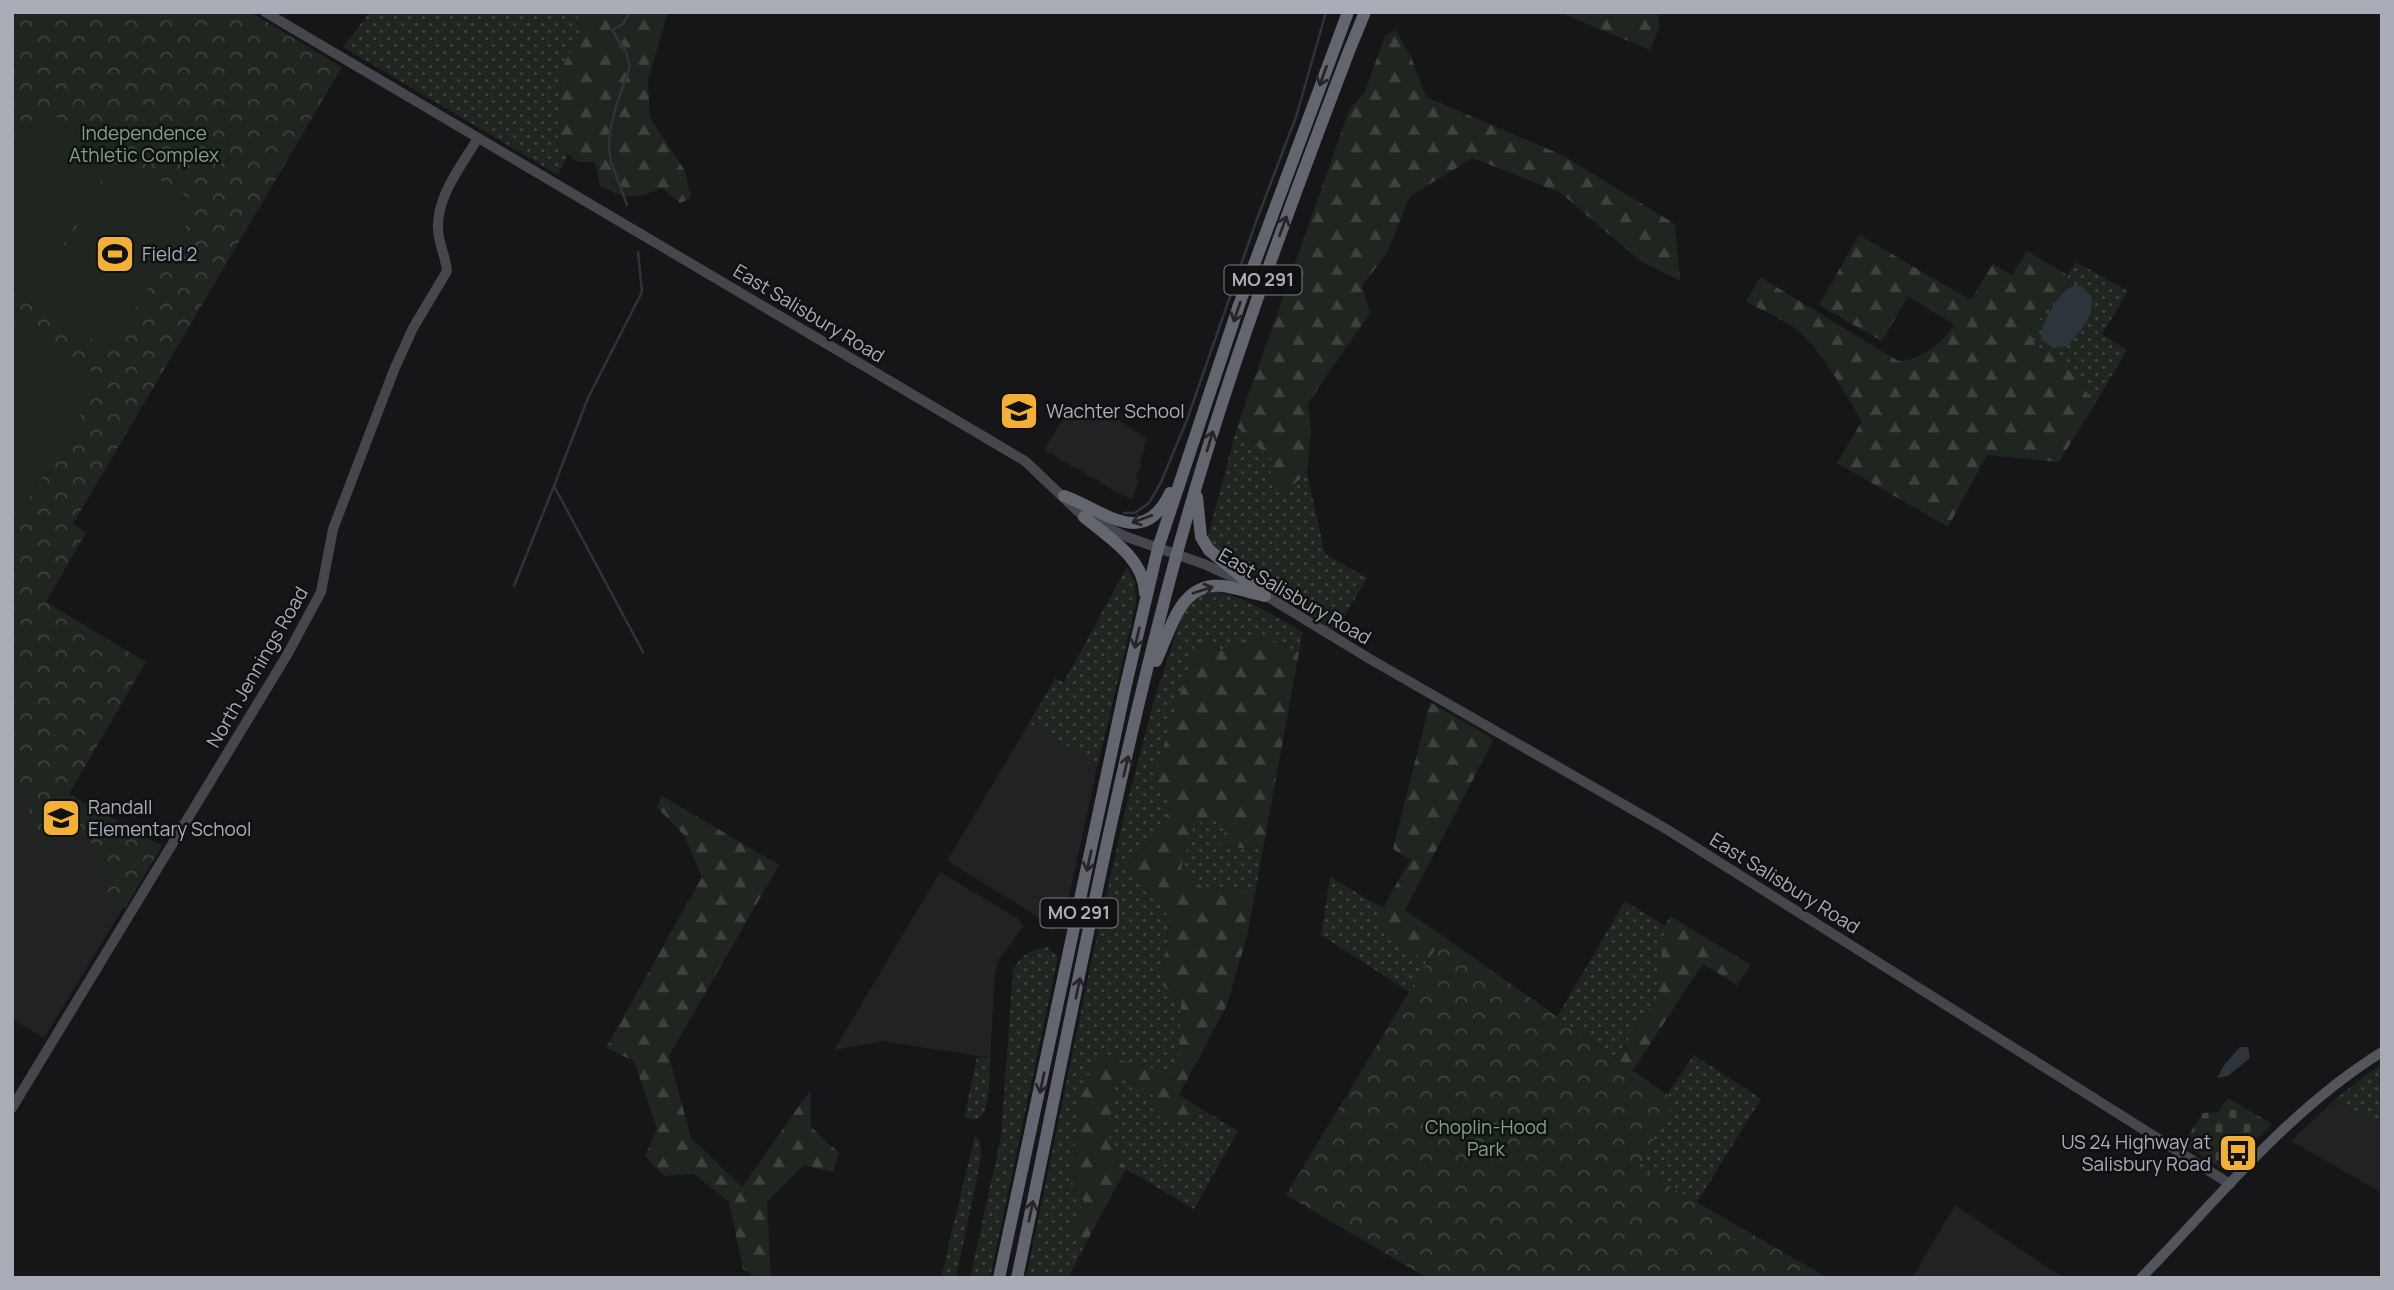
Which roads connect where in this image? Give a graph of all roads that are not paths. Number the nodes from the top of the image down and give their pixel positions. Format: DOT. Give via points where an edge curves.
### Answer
graph roads {
  1 [pos="265,12"];
  2 [pos="1348,12"];
  3 [pos="1365,12"];
  4 [pos="478,138"];
  5 [pos="1192,445"];
  6 [pos="1196,488"];
  7 [pos="1064,496"];
  8 [pos="1084,517"];
  9 [pos="1158,548"];
  10 [pos="1177,554"];
  11 [pos="1265,596"];
  12 [pos="1143,611"];
  13 [pos="1144,686"];
  14 [pos="2382,1052"];
  15 [pos="12,1108"];
  16 [pos="2230,1184"];
  17 [pos="999,1278"];
  18 [pos="1017,1278"];
  19 [pos="2141,1278"];
  1 -- 4 [label="street, East Salisbury Road"];
  2 -- 5 [label="highway, MO 291, one-way"];
  6 -- 3 [label="highway, MO 291, one-way" via="1255,301"];
  4 -- 7 [label="street, East Salisbury Road" via="1025,461"];
  4 -- 15 [label="street, North Jennings Road" via="443,197 439,214 437,230 447,271 413,328 381,404 333,529 321,593"];
  5 -- 7 [label="highway, one-way" via="1161,509 1146,520 1117,521"];
  5 -- 9 [label="highway, MO 291"];
  6 -- 10 [label="highway, MO 291"];
  6 -- 11 [label="highway" via="1201,537 1209,550"];
  7 -- 8 [label="street, East Salisbury Road"];
  8 -- 9 [label="street, East Salisbury Road"];
  8 -- 12 [label="highway" via="1138,567 1145,585"];
  9 -- 10 [label="street, East Salisbury Road"];
  9 -- 12 [label="highway, MO 291"];
  10 -- 11 [label="street, East Salisbury Road" via="1230,575"];
  10 -- 13 [label="highway, MO 291"];
  13 -- 11 [label="highway, one-way" via="1177,613 1192,594 1214,586"];
  11 -- 16 [label="street, East Salisbury Road" via="1668,830"];
  12 -- 17 [label="highway, MO 291, one-way"];
  18 -- 13 [label="highway, MO 291, one-way"];
  14 -- 16 [label="main road" via="2315,1101"];
  16 -- 19 [label="main road"];
}
